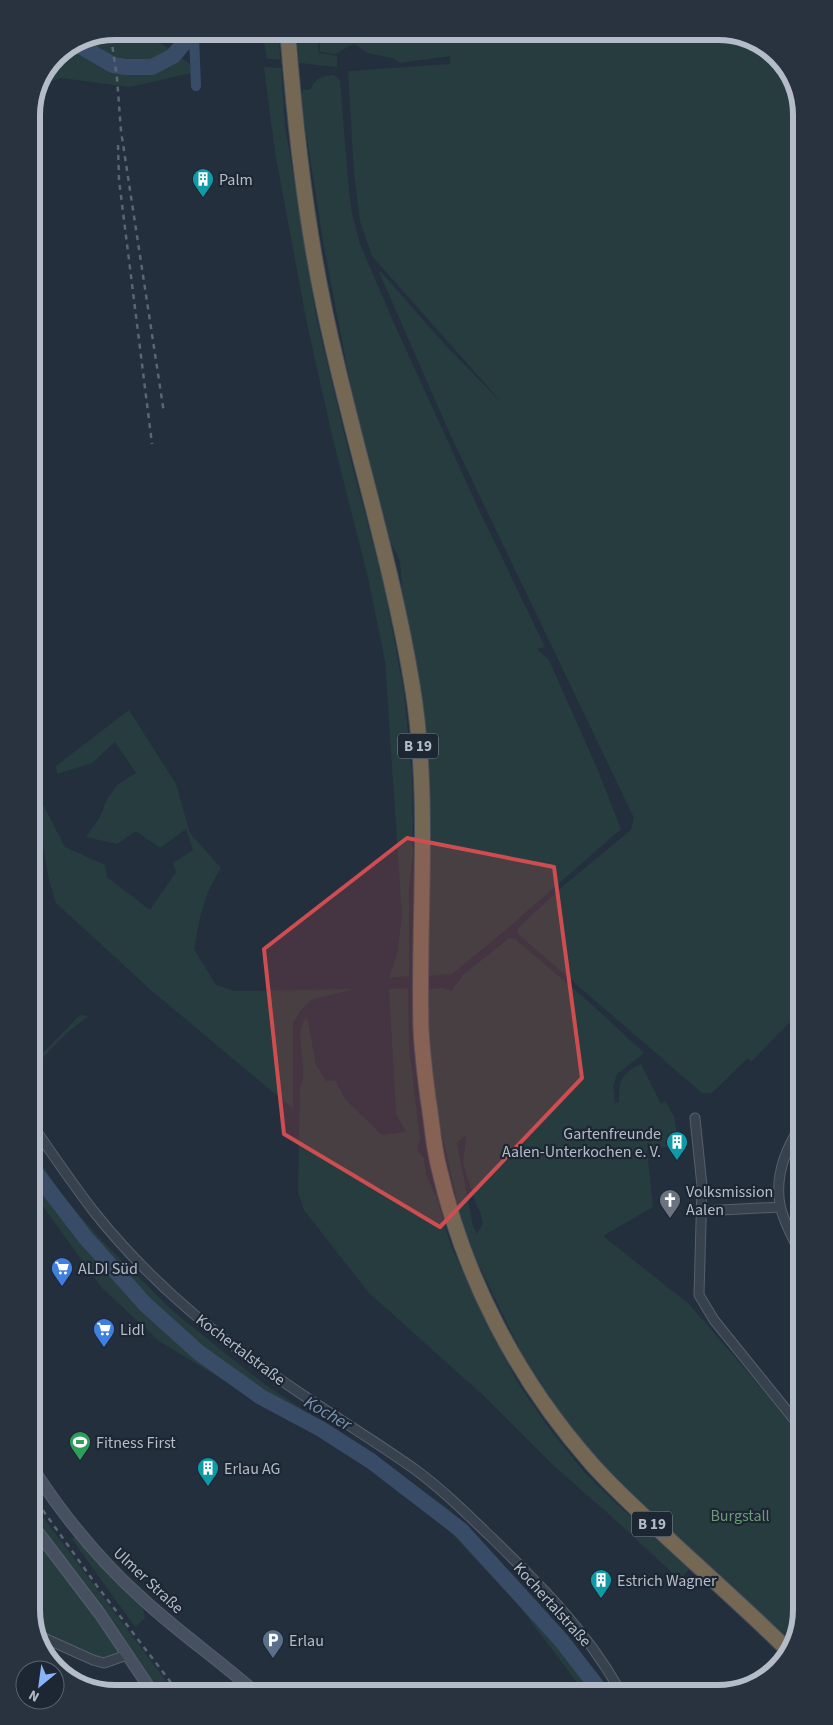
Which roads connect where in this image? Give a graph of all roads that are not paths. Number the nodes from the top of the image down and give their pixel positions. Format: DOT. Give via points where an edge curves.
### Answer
graph roads {
  1 [pos="288,40"];
  2 [pos="695,1118"];
  3 [pos="40,1136"];
  4 [pos="793,1137"];
  5 [pos="780,1206"];
  6 [pos="702,1211"];
  7 [pos="793,1237"];
  8 [pos="793,1418"];
  9 [pos="40,1480"];
  10 [pos="40,1535"];
  11 [pos="46,1639"];
  12 [pos="784,1645"];
  13 [pos="127,1655"];
  14 [pos="148,1685"];
  15 [pos="246,1685"];
  16 [pos="617,1685"];
  1 -- 12 [label="highway, B 19" via="308,223 349,416 387,561 414,696 422,786 422,1050 439,1169 456,1229 496,1325 527,1380 560,1427 617,1491"];
  2 -- 6 [label="street"];
  3 -- 16 [label="street, Kochertalstraße" via="95,1213 172,1295 246,1356 415,1470 470,1517 574,1622"];
  4 -- 5 [label="street" via="781,1167"];
  5 -- 6 [label="street"];
  5 -- 7 [label="street"];
  6 -- 8 [label="street" via="700,1295 714,1320"];
  9 -- 15 [label="street, Ulmer Straße" via="55,1504 89,1545 146,1603"];
  10 -- 13 [label="street"];
  11 -- 13 [label="street" via="104,1663"];
  13 -- 14 [label="street"];
}
